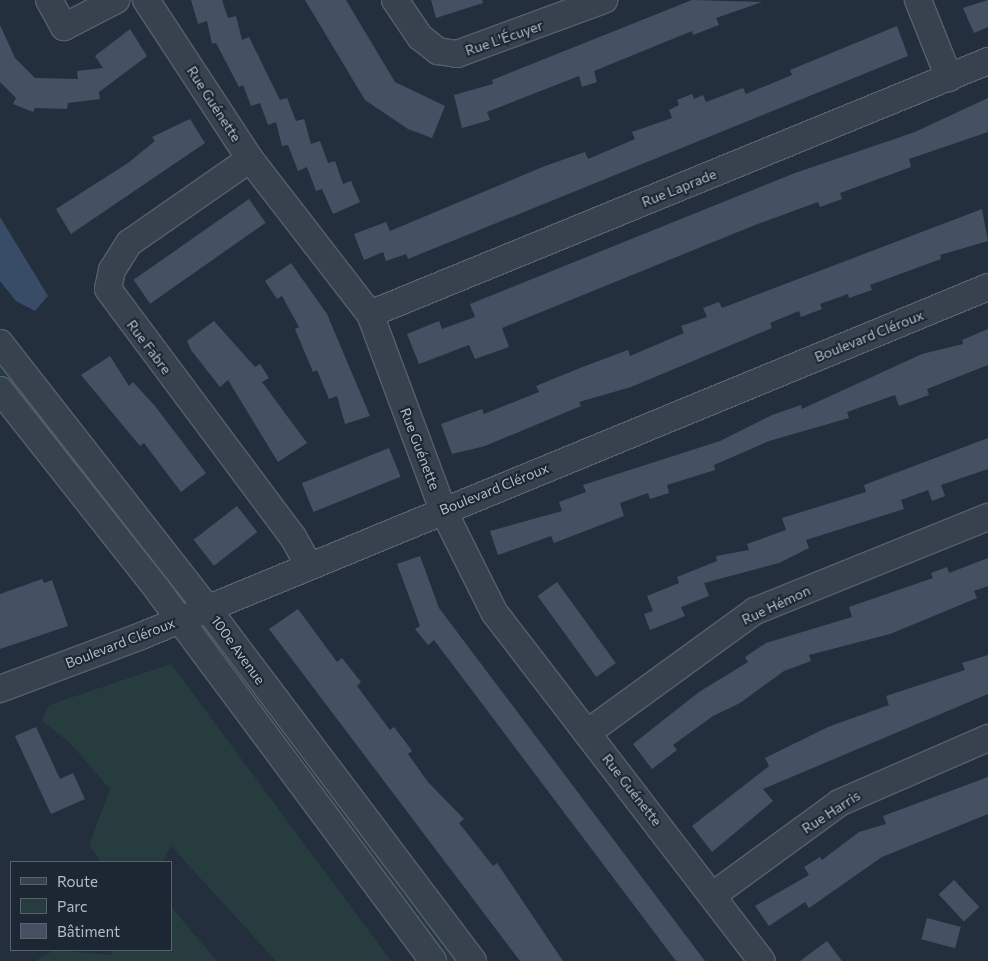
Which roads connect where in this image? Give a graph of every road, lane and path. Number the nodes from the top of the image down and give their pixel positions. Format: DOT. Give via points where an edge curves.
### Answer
graph roads {
  1 [pos="49,0"];
  2 [pos="116,0"];
  3 [pos="146,0"];
  4 [pos="395,0"];
  5 [pos="604,0"];
  6 [pos="918,0"];
  7 [pos="988,61"];
  8 [pos="949,78"];
  9 [pos="250,159"];
  10 [pos="988,287"];
  11 [pos="370,314"];
  12 [pos="0,343"];
  13 [pos="0,390"];
  14 [pos="443,510"];
  15 [pos="988,517"];
  16 [pos="308,564"];
  17 [pos="207,608"];
  18 [pos="178,620"];
  19 [pos="0,689"];
  20 [pos="588,734"];
  21 [pos="988,738"];
  22 [pos="713,895"];
  23 [pos="433,961"];
  24 [pos="472,961"];
  25 [pos="762,961"];
  1 -- 2 [label="street" via="64,27"];
  3 -- 9 [label="street, Rue Guénette"];
  4 -- 5 [label="street, Rue L'Écuyer" via="420,37 438,51 457,54"];
  6 -- 8 [label="street"];
  7 -- 8 [label="street, Rue Laprade"];
  8 -- 11 [label="street, Rue Laprade"];
  9 -- 11 [label="street, Rue Guénette"];
  9 -- 16 [label="street, Rue Fabre" via="129,243 112,270 108,289"];
  10 -- 14 [label="street, Boulevard Cléroux"];
  11 -- 14 [label="street, Rue Guénette"];
  12 -- 17 [label="street, 100e Avenue"];
  13 -- 18 [label="street"];
  14 -- 16 [label="street, Boulevard Cléroux"];
  14 -- 20 [label="street, Rue Guénette" via="494,612"];
  15 -- 20 [label="street, Rue Hémon" via="754,612"];
  16 -- 17 [label="street, Boulevard Cléroux"];
  17 -- 18 [label="street, Boulevard Cléroux"];
  17 -- 24 [label="street, 100e Avenue"];
  18 -- 19 [label="street, Boulevard Cléroux"];
  18 -- 23 [label="street"];
  20 -- 22 [label="street, Rue Guénette"];
  21 -- 22 [label="street, Rue Harris" via="839,803"];
  22 -- 25 [label="street, Rue Guénette"];
}
